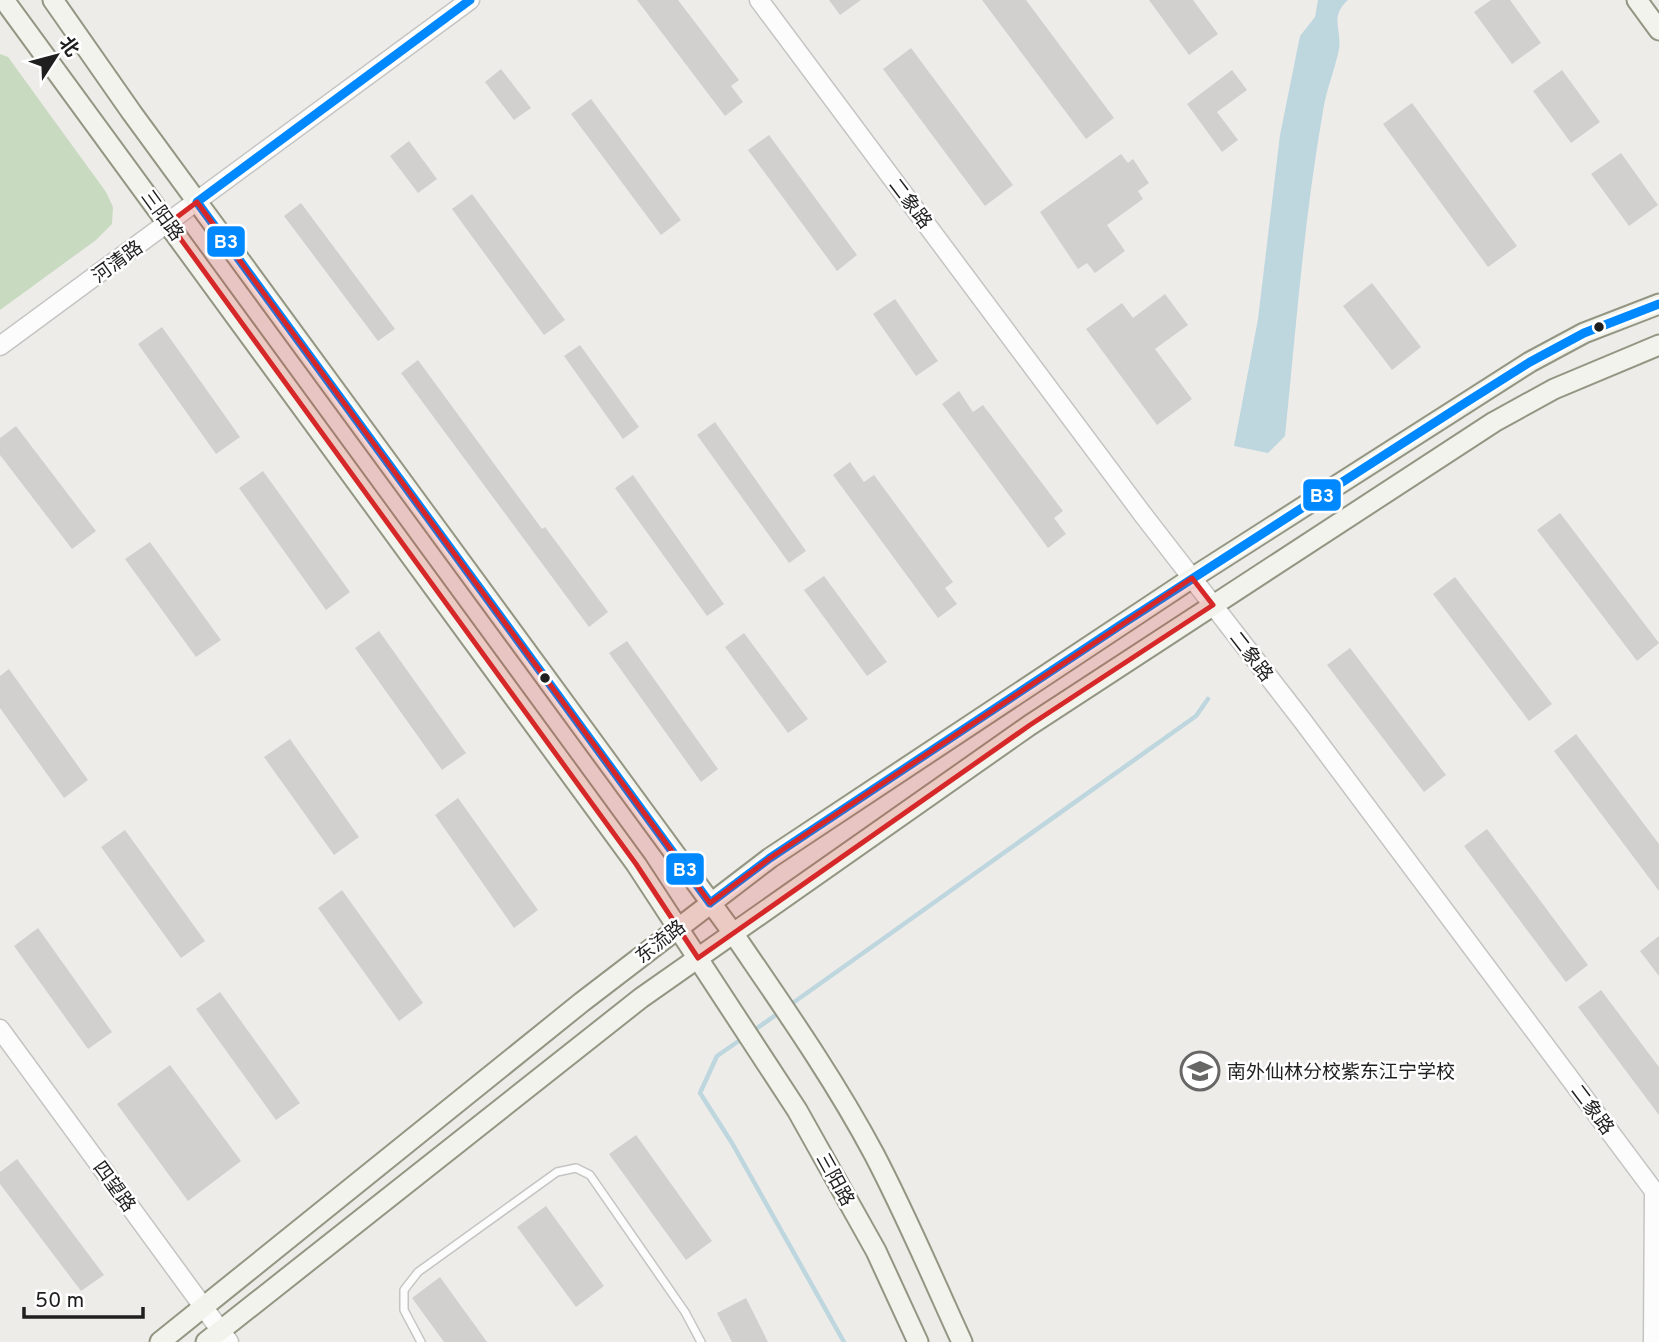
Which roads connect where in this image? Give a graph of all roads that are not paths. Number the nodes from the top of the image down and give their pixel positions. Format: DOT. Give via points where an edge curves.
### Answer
graph roads {
  1 [pos="4,0"];
  2 [pos="53,0"];
  3 [pos="470,0"];
  4 [pos="759,0"];
  5 [pos="1637,0"];
  6 [pos="1659,30"];
  7 [pos="197,202"];
  8 [pos="169,223"];
  9 [pos="1659,304"];
  10 [pos="1659,345"];
  11 [pos="0,346"];
  12 [pos="1192,578"];
  13 [pos="1213,605"];
  14 [pos="710,903"];
  15 [pos="678,928"];
  16 [pos="733,933"];
  17 [pos="698,958"];
  18 [pos="0,1029"];
  19 [pos="1656,1191"];
  20 [pos="204,1307"];
  21 [pos="219,1338"];
  22 [pos="160,1342"];
  23 [pos="421,1342"];
  24 [pos="701,1342"];
  25 [pos="918,1342"];
  26 [pos="962,1342"];
  27 [pos="1653,1342"];
  1 -- 8 [label="main road, 三阳路"];
  2 -- 7 [label="main road, 三阳路"];
  3 -- 7 [label="street, 河清路"];
  4 -- 12 [label="street, 二象路"];
  5 -- 6 [label="main road"];
  7 -- 8 [label="street, 河清路"];
  7 -- 14 [label="main road, 三阳路"];
  8 -- 11 [label="street, 河清路"];
  8 -- 15 [label="main road, 三阳路"];
  9 -- 12 [label="main road, 东流路" via="1584,333 1530,362"];
  10 -- 13 [label="main road, 东流路" via="1554,389 1494,422"];
  12 -- 13 [label="street, 二象路"];
  12 -- 14 [label="main road, 东流路" via="770,858"];
  13 -- 16 [label="main road, 东流路" via="1030,725"];
  13 -- 19 [label="street, 二象路"];
  14 -- 15 [label="main road, 东流路"];
  14 -- 16 [label="main road, 三阳路"];
  15 -- 17 [label="main road, 三阳路"];
  15 -- 20 [label="main road, 东流路"];
  16 -- 17 [label="main road, 东流路"];
  16 -- 26 [label="main road, 三阳路" via="802,1034 873,1152"];
  17 -- 21 [label="main road, 东流路" via="641,998"];
  17 -- 25 [label="main road, 三阳路" via="836,1178"];
  18 -- 20 [label="street, 四望路"];
  19 -- 27 [label="street, 二象路"];
  20 -- 21 [label="street, 四望路"];
  20 -- 22 [label="main road, 东流路"];
  23 -- 24 [label="lane" via="404,1310 404,1290 418,1272 557,1172 576,1168 590,1175"];
}
